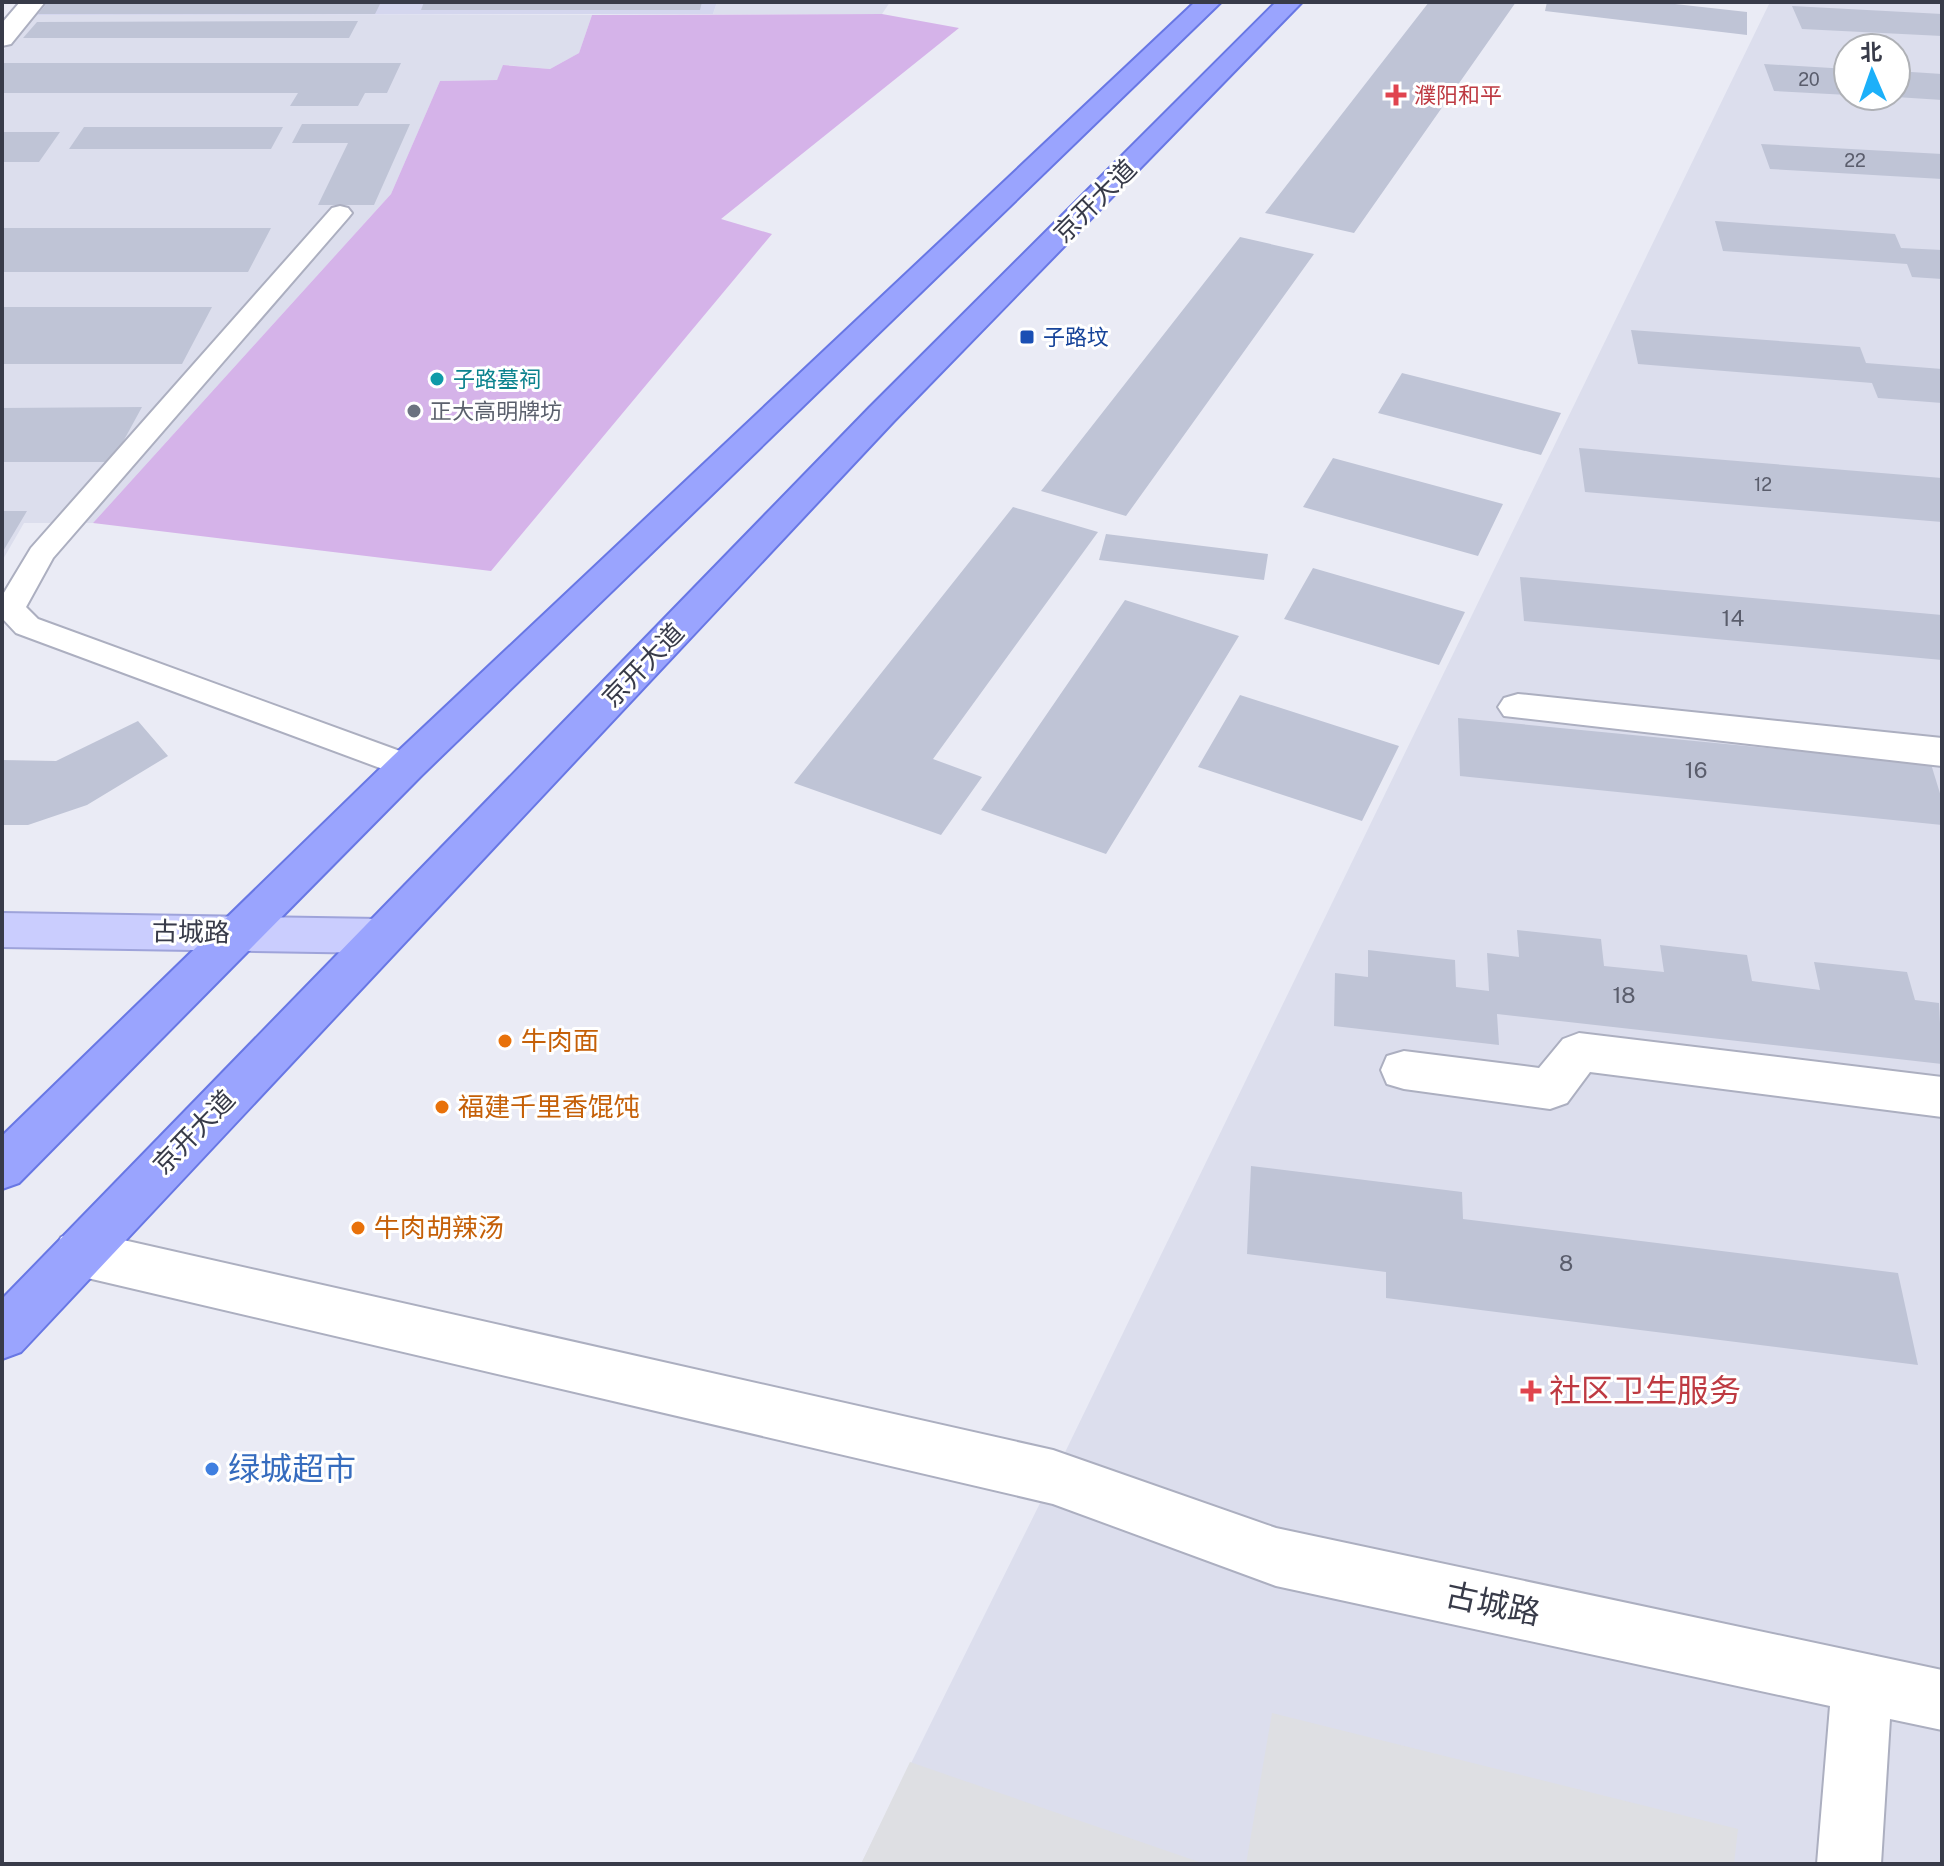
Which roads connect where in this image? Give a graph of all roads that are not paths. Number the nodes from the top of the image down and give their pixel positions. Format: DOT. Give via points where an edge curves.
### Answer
graph roads {
  1 [pos="33,2"];
  2 [pos="1209,2"];
  3 [pos="1290,2"];
  4 [pos="2,39"];
  5 [pos="340,213"];
  6 [pos="1518,707"];
  7 [pos="1942,752"];
  8 [pos="407,766"];
  9 [pos="2,930"];
  10 [pos="239,933"];
  11 [pos="380,936"];
  12 [pos="1404,1070"];
  13 [pos="1942,1097"];
  14 [pos="2,1168"];
  15 [pos="79,1253"];
  16 [pos="2,1335"];
  17 [pos="1862,1684"];
  18 [pos="1942,1700"];
  19 [pos="1849,1864"];
  1 -- 4 [label="street"];
  2 -- 8 [label="main road"];
  3 -- 11 [label="main road, 京开大道" via="882,414"];
  5 -- 8 [label="lane" via="41,554 10,608 27,626"];
  6 -- 7 [label="street"];
  8 -- 10 [label="main road"];
  9 -- 10 [label="street, 古城路"];
  10 -- 11 [label="street, 古城路"];
  10 -- 14 [label="main road"];
  11 -- 15 [label="main road, 京开大道"];
  12 -- 13 [label="street" via="1550,1089 1579,1052"];
  15 -- 16 [label="main road, 京开大道"];
  15 -- 17 [label="street, 古城路" via="1053,1477 1276,1557"];
  17 -- 18 [label="street, 古城路"];
  17 -- 19 [label="street"];
}
